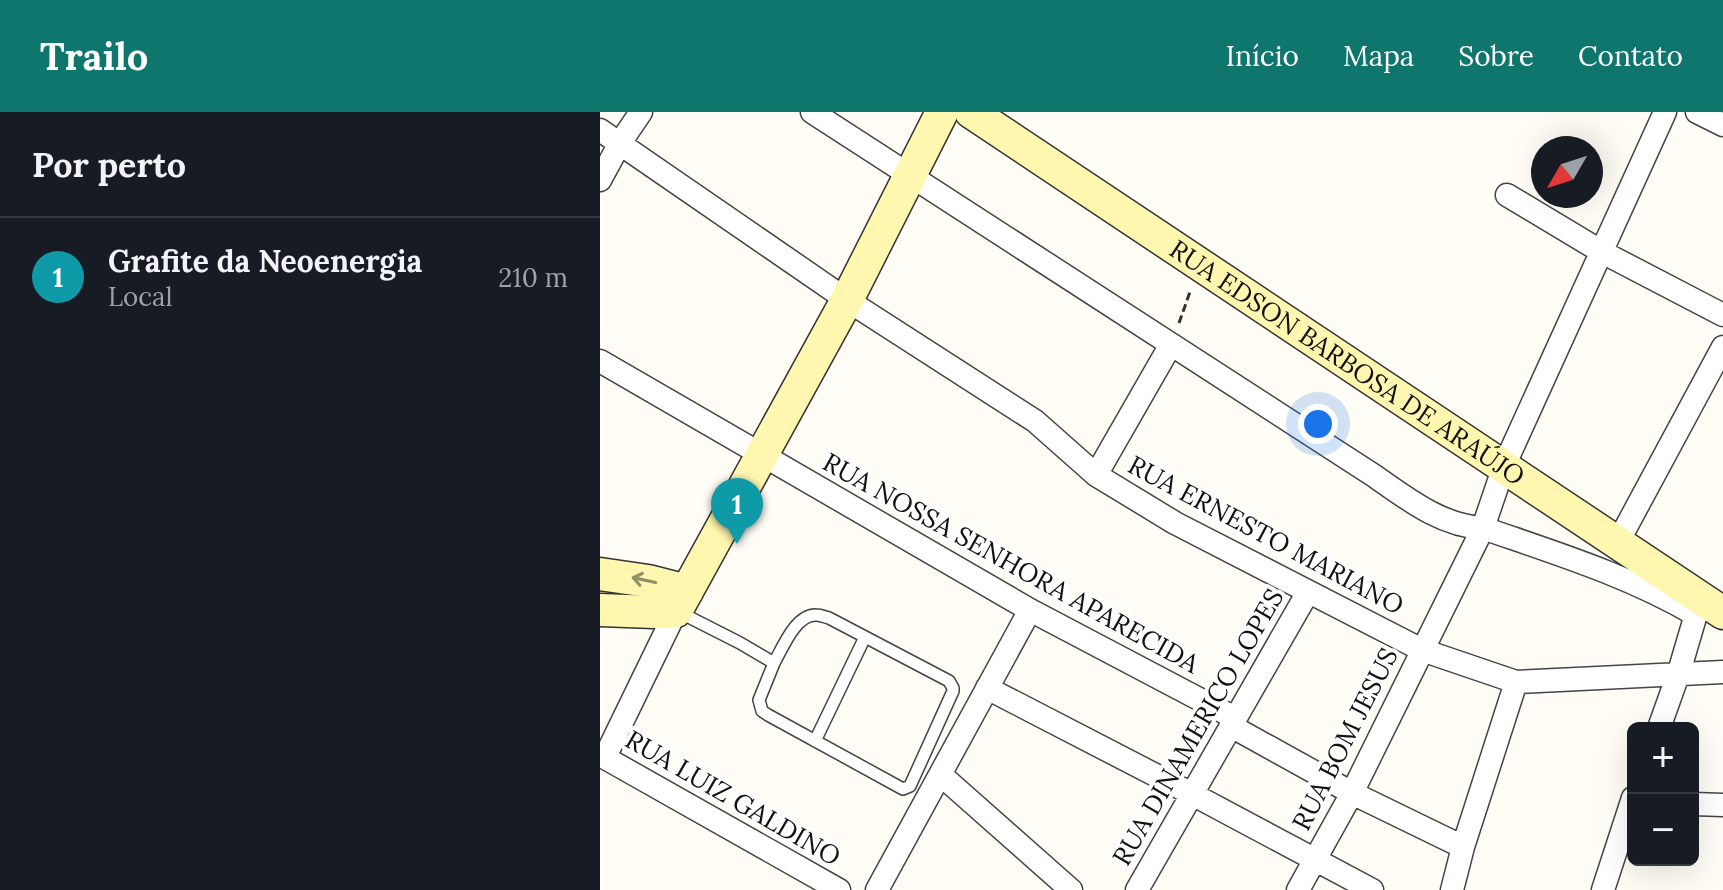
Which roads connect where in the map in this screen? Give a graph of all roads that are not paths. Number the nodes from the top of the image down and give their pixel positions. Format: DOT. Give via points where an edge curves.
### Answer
graph roads {
  1 [pos="641,112"];
  2 [pos="812,112"];
  3 [pos="942,112"];
  4 [pos="971,112"];
  5 [pos="1665,112"];
  6 [pos="1697,112"];
  7 [pos="1723,125"];
  8 [pos="600,130"];
  9 [pos="620,143"];
  10 [pos="909,176"];
  11 [pos="600,180"];
  12 [pos="1507,195"];
  13 [pos="1602,252"];
  14 [pos="847,300"];
  15 [pos="1723,315"];
  16 [pos="1170,346"];
  17 [pos="1723,347"];
  18 [pos="600,361"];
  19 [pos="761,455"];
  20 [pos="1504,466"];
  21 [pos="1096,475"];
  22 [pos="1483,528"];
  23 [pos="1618,542"];
  24 [pos="602,569"];
  25 [pos="1308,592"];
  26 [pos="682,601"];
  27 [pos="1706,609"];
  28 [pos="600,610"];
  29 [pos="1030,610"];
  30 [pos="865,637"];
  31 [pos="1422,650"];
  32 [pos="774,663"];
  33 [pos="1679,672"];
  34 [pos="1723,672"];
  35 [pos="1516,682"];
  36 [pos="987,688"];
  37 [pos="1233,722"];
  38 [pos="1661,722"];
  39 [pos="815,741"];
  40 [pos="603,756"];
  41 [pos="941,775"];
  42 [pos="1352,793"];
  43 [pos="1192,794"];
  44 [pos="1699,804"];
  45 [pos="1723,805"];
  46 [pos="1627,817"];
  47 [pos="1463,847"];
  48 [pos="1314,859"];
  49 [pos="839,890"];
  50 [pos="877,890"];
  51 [pos="1071,890"];
  52 [pos="1137,890"];
  53 [pos="1298,890"];
  54 [pos="1372,890"];
  55 [pos="1452,890"];
  56 [pos="1603,890"];
  1 -- 9 [label="street"];
  2 -- 10 [label="street"];
  3 -- 10 [label="street"];
  4 -- 20 [label="street, RUA EDSON BARBOSA DE ARAÚJO"];
  5 -- 13 [label="street, RUA BOM JESUS"];
  6 -- 7 [label="street"];
  8 -- 9 [label="street, RUA ERNESTO MARIANO"];
  9 -- 11 [label="street"];
  9 -- 14 [label="street, RUA ERNESTO MARIANO"];
  10 -- 14 [label="street"];
  10 -- 16 [label="street"];
  12 -- 13 [label="street"];
  13 -- 15 [label="street"];
  13 -- 20 [label="street, RUA BOM JESUS"];
  14 -- 19 [label="street"];
  14 -- 21 [label="street, RUA ERNESTO MARIANO" via="1035,421"];
  16 -- 21 [label="street"];
  16 -- 22 [label="street" via="1417,506 1467,527"];
  17 -- 23 [label="street"];
  18 -- 19 [label="street, RUA NOSSA SENHORA APARECIDA"];
  19 -- 26 [label="street"];
  19 -- 29 [label="street, RUA NOSSA SENHORA APARECIDA"];
  20 -- 22 [label="street, RUA BOM JESUS"];
  20 -- 23 [label="street, RUA EDSON BARBOSA DE ARAÚJO"];
  21 -- 25 [label="street, RUA ERNESTO MARIANO"];
  22 -- 27 [label="street"];
  22 -- 31 [label="street, RUA BOM JESUS"];
  23 -- 27 [label="street, RUA EDSON BARBOSA DE ARAÚJO"];
  26 -- 24 [label="street, one-way" via="648,581"];
  25 -- 31 [label="street, RUA ERNESTO MARIANO"];
  25 -- 37 [label="street, RUA DINAMERICO LOPES"];
  26 -- 28 [label="street" via="654,612"];
  26 -- 32 [label="lane"];
  26 -- 40 [label="street"];
  27 -- 33 [label="street"];
  29 -- 36 [label="street"];
  29 -- 37 [label="street, RUA NOSSA SENHORA APARECIDA"];
  30 -- 32 [label="lane" via="829,618 806,616"];
  30 -- 39 [label="lane"];
  30 -- 39 [label="lane" via="949,681 953,688 910,786 903,789"];
  31 -- 35 [label="street, RUA ERNESTO MARIANO"];
  31 -- 42 [label="street, RUA BOM JESUS"];
  32 -- 39 [label="lane" via="759,700 762,711"];
  33 -- 34 [label="street"];
  33 -- 35 [label="street"];
  33 -- 38 [label="street"];
  35 -- 47 [label="street"];
  36 -- 41 [label="street"];
  36 -- 43 [label="street"];
  37 -- 42 [label="street, RUA NOSSA SENHORA APARECIDA"];
  37 -- 43 [label="street, RUA DINAMERICO LOPES"];
  40 -- 49 [label="street, RUA LUIZ GALDINO"];
  41 -- 50 [label="street"];
  41 -- 51 [label="street"];
  42 -- 47 [label="street, RUA NOSSA SENHORA APARECIDA"];
  42 -- 48 [label="street, RUA BOM JESUS"];
  43 -- 48 [label="street"];
  43 -- 52 [label="street, RUA DINAMERICO LOPES"];
  44 -- 45 [label="street"];
  46 -- 56 [label="street"];
  47 -- 55 [label="street"];
  48 -- 53 [label="street, RUA BOM JESUS"];
  48 -- 54 [label="street"];
}
